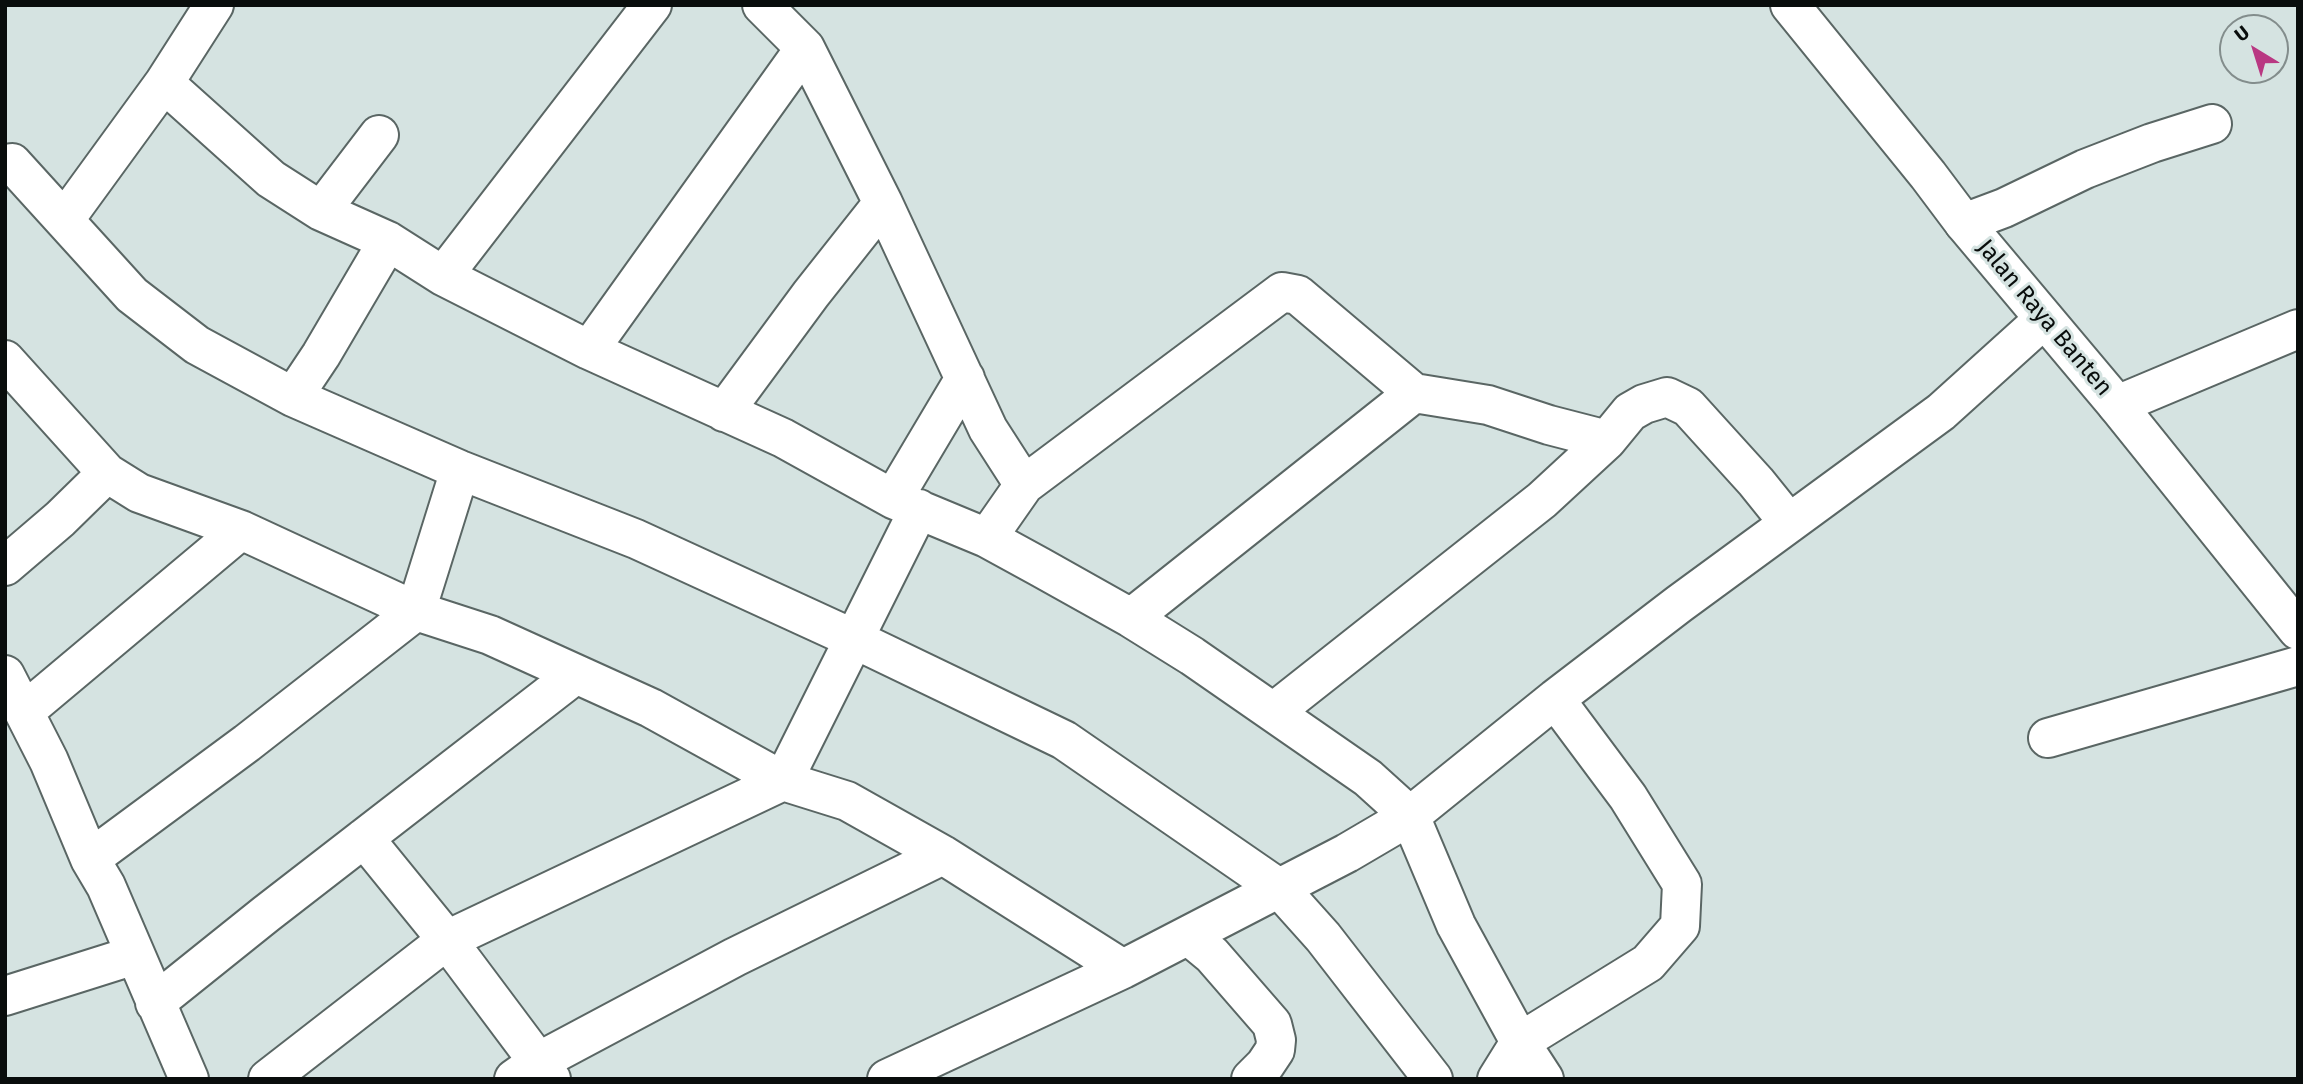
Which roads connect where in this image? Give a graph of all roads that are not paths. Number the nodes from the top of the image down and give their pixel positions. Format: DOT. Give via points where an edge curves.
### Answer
graph roads {
  1 [pos="215,5"];
  2 [pos="652,5"];
  3 [pos="762,5"];
  4 [pos="1801,9"];
  5 [pos="805,48"];
  6 [pos="164,83"];
  7 [pos="2213,124"];
  8 [pos="379,135"];
  9 [pos="8,159"];
  10 [pos="883,203"];
  11 [pos="321,211"];
  12 [pos="65,219"];
  13 [pos="1964,223"];
  14 [pos="388,240"];
  15 [pos="443,276"];
  16 [pos="2044,319"];
  17 [pos="2298,329"];
  18 [pos="589,350"];
  19 [pos="5,360"];
  20 [pos="965,378"];
  21 [pos="1414,393"];
  22 [pos="293,397"];
  23 [pos="2117,405"];
  24 [pos="724,412"];
  25 [pos="1607,440"];
  26 [pos="460,470"];
  27 [pos="107,473"];
  28 [pos="1024,485"];
  29 [pos="906,504"];
  30 [pos="1790,523"];
  31 [pos="241,530"];
  32 [pos="987,538"];
  33 [pos="5,566"];
  34 [pos="416,611"];
  35 [pos="1131,618"];
  36 [pos="2298,630"];
  37 [pos="855,639"];
  38 [pos="2298,666"];
  39 [pos="576,674"];
  40 [pos="5,675"];
  41 [pos="1555,699"];
  42 [pos="1275,711"];
  43 [pos="24,712"];
  44 [pos="2048,738"];
  45 [pos="783,781"];
  46 [pos="1410,816"];
  47 [pos="364,838"];
  48 [pos="943,855"];
  49 [pos="90,859"];
  50 [pos="1280,889"];
  51 [pos="1189,936"];
  52 [pos="447,940"];
  53 [pos="135,955"];
  54 [pos="1122,970"];
  55 [pos="5,996"];
  56 [pos="155,1003"];
  57 [pos="1520,1042"];
  58 [pos="534,1073"];
  59 [pos="189,1079"];
  60 [pos="268,1079"];
  61 [pos="887,1079"];
  62 [pos="1251,1079"];
  63 [pos="1433,1079"];
  64 [pos="1497,1079"];
  65 [pos="1544,1079"];
  1 -- 6 [label="street"];
  2 -- 15 [label="street"];
  3 -- 5 [label="street"];
  4 -- 13 [label="street, Jalan Raya Banten"];
  5 -- 10 [label="street"];
  5 -- 18 [label="street"];
  6 -- 11 [label="street" via="271,179"];
  6 -- 12 [label="street"];
  7 -- 13 [label="street" via="2152,142"];
  8 -- 11 [label="street"];
  9 -- 12 [label="street"];
  10 -- 20 [label="street"];
  10 -- 24 [label="street"];
  11 -- 14 [label="street"];
  12 -- 22 [label="street" via="132,295 197,345"];
  13 -- 16 [label="street, Jalan Raya Banten"];
  14 -- 15 [label="street"];
  14 -- 22 [label="street"];
  15 -- 18 [label="street"];
  16 -- 23 [label="street, Jalan Raya Banten"];
  16 -- 30 [label="street" via="1941,412"];
  17 -- 23 [label="street"];
  18 -- 24 [label="street"];
  19 -- 27 [label="street"];
  20 -- 28 [label="street" via="988,429"];
  20 -- 29 [label="street"];
  21 -- 25 [label="street" via="1488,405"];
  21 -- 28 [label="street" via="1298,295 1282,292"];
  21 -- 35 [label="street"];
  22 -- 26 [label="street"];
  23 -- 36 [label="street, Jalan Raya Banten"];
  24 -- 29 [label="street"];
  25 -- 30 [label="street" via="1630,412 1667,397 1688,407"];
  25 -- 42 [label="street" via="1542,499"];
  26 -- 34 [label="street"];
  26 -- 37 [label="street" via="636,539"];
  27 -- 31 [label="street" via="139,493"];
  27 -- 33 [label="street"];
  28 -- 32 [label="street"];
  29 -- 32 [label="street"];
  29 -- 37 [label="street"];
  30 -- 41 [label="street"];
  31 -- 34 [label="street"];
  31 -- 43 [label="street"];
  32 -- 35 [label="street"];
  34 -- 39 [label="street" via="490,635"];
  34 -- 49 [label="street"];
  35 -- 42 [label="street"];
  37 -- 45 [label="street"];
  37 -- 50 [label="street" via="1064,740"];
  38 -- 44 [label="street"];
  39 -- 45 [label="street" via="651,708"];
  39 -- 47 [label="street"];
  40 -- 43 [label="street"];
  41 -- 46 [label="street"];
  41 -- 57 [label="street" via="1628,797 1682,884 1680,926 1648,963"];
  42 -- 46 [label="street" via="1368,778"];
  43 -- 49 [label="street"];
  45 -- 48 [label="street" via="846,801"];
  45 -- 52 [label="street"];
  46 -- 50 [label="street"];
  46 -- 57 [label="street" via="1456,925"];
  47 -- 52 [label="street"];
  47 -- 56 [label="street"];
  48 -- 54 [label="street"];
  48 -- 58 [label="street" via="735,957"];
  49 -- 53 [label="street"];
  50 -- 51 [label="street"];
  50 -- 63 [label="street"];
  51 -- 54 [label="street"];
  51 -- 62 [label="street" via="1212,955 1272,1024 1275,1050"];
  52 -- 58 [label="street"];
  52 -- 60 [label="street"];
  53 -- 55 [label="street"];
  53 -- 56 [label="street"];
  54 -- 61 [label="street"];
  56 -- 59 [label="street"];
  57 -- 64 [label="street"];
  57 -- 65 [label="street"];
}
